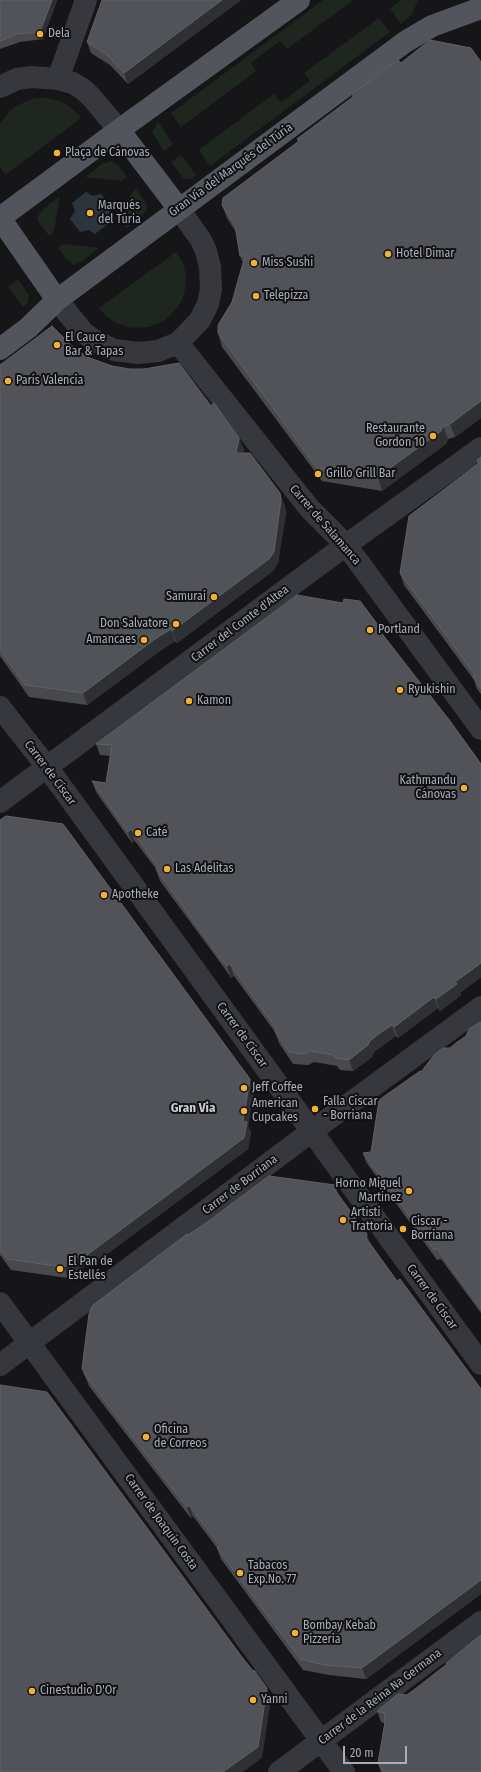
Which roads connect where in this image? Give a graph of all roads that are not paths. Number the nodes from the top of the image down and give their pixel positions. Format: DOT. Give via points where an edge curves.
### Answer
graph roads {
  1 [pos="86,0"];
  2 [pos="299,0"];
  3 [pos="476,10"];
  4 [pos="58,79"];
  5 [pos="0,87"];
  6 [pos="119,130"];
  7 [pos="179,209"];
  8 [pos="0,218"];
  9 [pos="57,300"];
  10 [pos="178,343"];
  11 [pos="0,349"];
  12 [pos="481,448"];
  13 [pos="346,545"];
  14 [pos="0,707"];
  15 [pos="481,729"];
  16 [pos="47,767"];
  17 [pos="0,802"];
  18 [pos="481,1007"];
  19 [pos="312,1131"];
  20 [pos="0,1303"];
  21 [pos="29,1344"];
  22 [pos="481,1364"];
  23 [pos="0,1365"];
  24 [pos="481,1622"];
  25 [pos="321,1741"];
  26 [pos="279,1772"];
  27 [pos="344,1772"];
  1 -- 4 [label="street"];
  2 -- 6 [label="main road"];
  3 -- 7 [label="main road, Gran Via del Marqués del Túria" via="432,26 405,42"];
  4 -- 5 [label="street" via="17,79"];
  4 -- 6 [label="street" via="73,83 84,90"];
  6 -- 7 [label="main road"];
  6 -- 8 [label="main road"];
  7 -- 9 [label="main road, Gran Via del Marqués del Túria"];
  7 -- 10 [label="street" via="206,251 211,289 208,304 200,320"];
  8 -- 9 [label="main road"];
  9 -- 10 [label="street" via="84,332 95,341 114,350 138,354 158,351"];
  9 -- 11 [label="main road, Gran Via del Marqués del Túria" via="28,328"];
  10 -- 13 [label="street, Carrer de Salamanca" via="310,509"];
  12 -- 13 [label="street, Carrer del Comte d'Altea"];
  13 -- 15 [label="street, Carrer de Salamanca"];
  13 -- 16 [label="street, Carrer del Comte d'Altea"];
  14 -- 16 [label="street, Carrer de Císcar"];
  16 -- 17 [label="street, Carrer del Comte d'Altea"];
  16 -- 19 [label="street, Carrer de Císcar"];
  18 -- 19 [label="street, Carrer de Borriana"];
  19 -- 21 [label="street, Carrer de Borriana"];
  19 -- 22 [label="street, Carrer de Císcar"];
  20 -- 21 [label="street, Carrer de Joaquín Costa"];
  21 -- 23 [label="street, Carrer de Borriana"];
  21 -- 25 [label="street, Carrer de Joaquín Costa"];
  24 -- 25 [label="street, Carrer de la Reina Na Germana"];
  25 -- 26 [label="street, Carrer de la Reina Na Germana"];
  25 -- 27 [label="street, Carrer de Joaquín Costa"];
}
